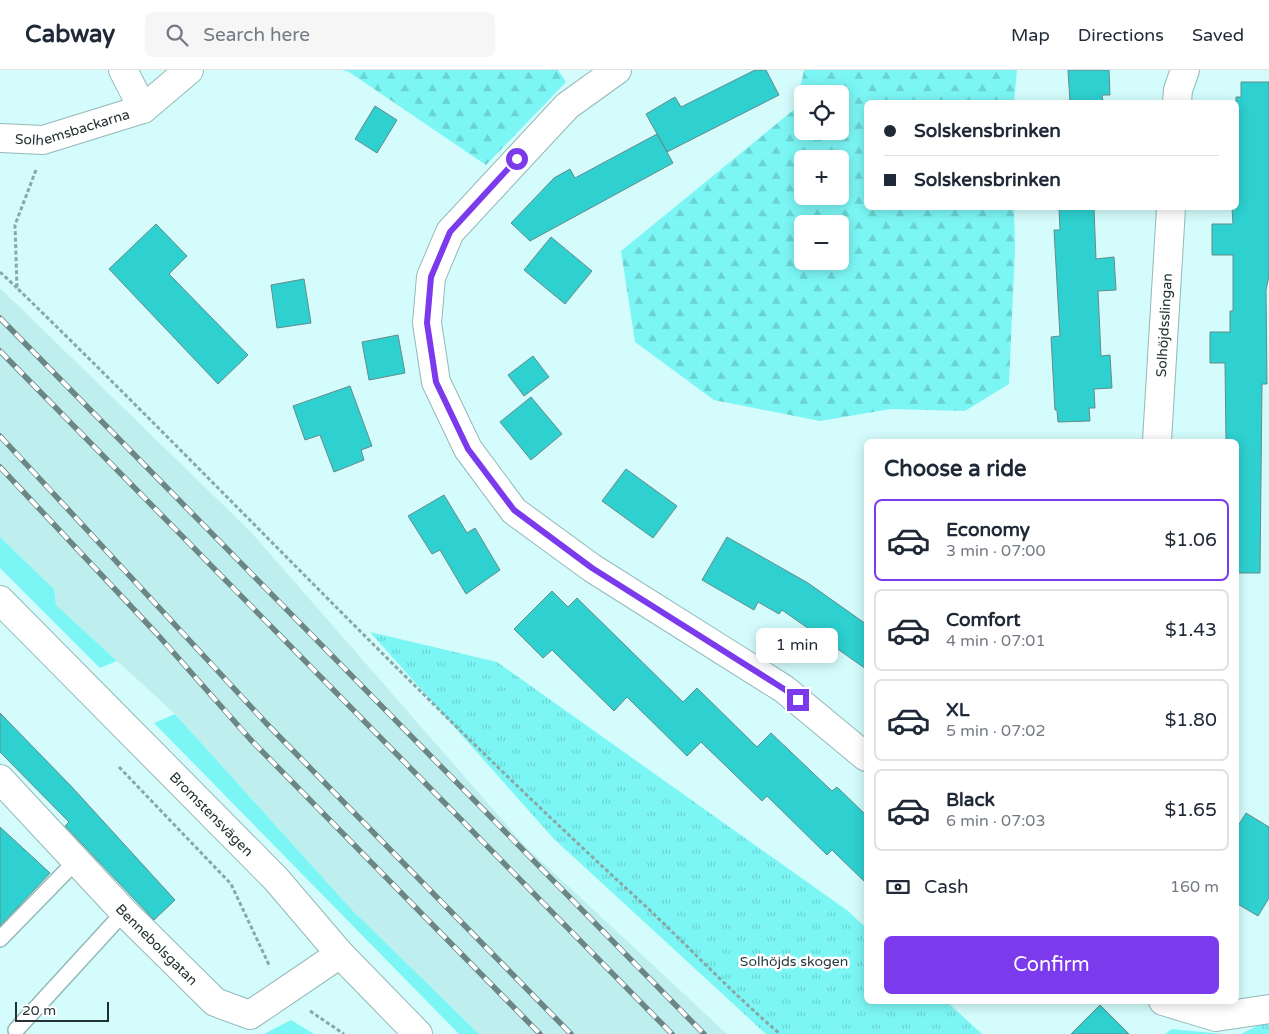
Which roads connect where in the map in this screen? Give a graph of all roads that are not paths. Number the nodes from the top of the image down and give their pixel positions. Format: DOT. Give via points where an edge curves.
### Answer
graph roads {
  1 [pos="123,70"];
  2 [pos="189,70"];
  3 [pos="617,70"];
  4 [pos="1185,70"];
  5 [pos="1177,100"];
  6 [pos="142,109"];
  7 [pos="0,138"];
  8 [pos="1171,210"];
  9 [pos="1157,439"];
  10 [pos="0,600"];
  11 [pos="864,755"];
  12 [pos="0,779"];
  13 [pos="77,860"];
  14 [pos="124,912"];
  15 [pos="0,939"];
  16 [pos="340,954"];
  17 [pos="1173,1004"];
  18 [pos="1269,1009"];
  19 [pos="16,1030"];
  20 [pos="418,1034"];
  1 -- 6 [label="street"];
  2 -- 6 [label="street, Solhemsbackarna"];
  3 -- 11 [label="street" via="567,106 450,232 431,277 427,323 436,382 468,449 514,510 592,568 784,689"];
  4 -- 5 [label="street"];
  6 -- 7 [label="street, Solhemsbackarna" via="43,140"];
  8 -- 9 [label="street, Solhöjdsslingan"];
  10 -- 16 [label="street, Bromstensvägen" via="276,879"];
  12 -- 13 [label="street, Bennebolsgatan"];
  13 -- 14 [label="street, Bennebolsgatan"];
  13 -- 15 [label="lane"];
  14 -- 16 [label="street, Bennebolsgatan" via="215,1002 250,1015"];
  14 -- 19 [label="lane"];
  16 -- 20 [label="street, Bromstensvägen"];
  17 -- 18 [label="street" via="1216,1017"];
}
